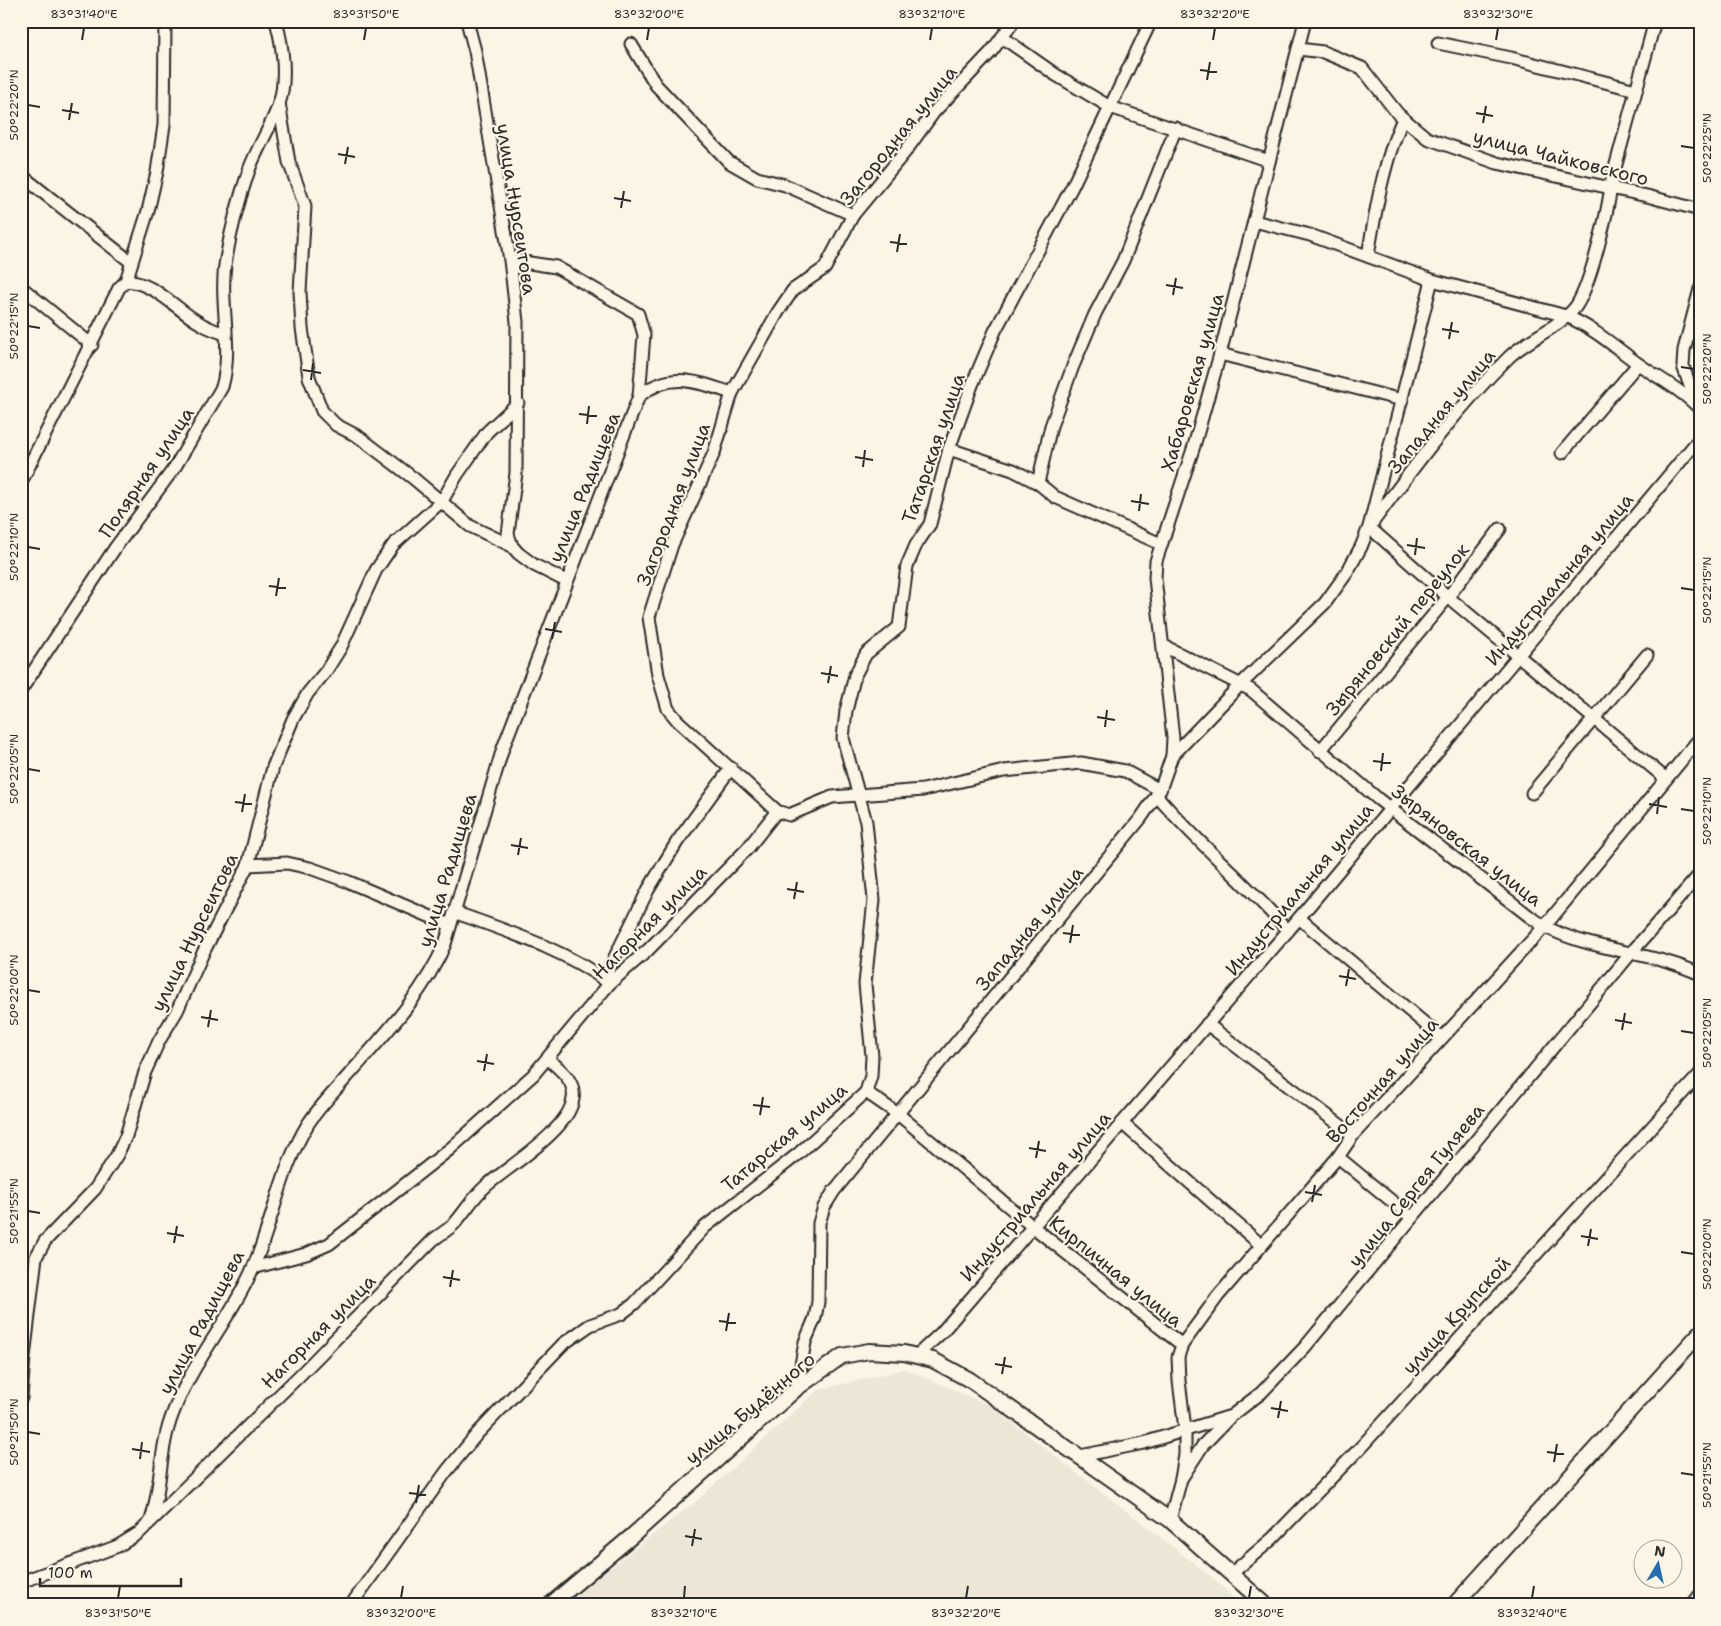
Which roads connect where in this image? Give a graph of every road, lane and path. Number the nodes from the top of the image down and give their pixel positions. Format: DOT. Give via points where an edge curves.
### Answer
graph roads {
  1 [pos="165,21"];
  2 [pos="276,21"];
  3 [pos="467,21"];
  4 [pos="1014,21"];
  5 [pos="1151,21"];
  6 [pos="1305,21"];
  7 [pos="1655,21"];
  8 [pos="1002,37"];
  9 [pos="1438,43"];
  10 [pos="631,44"];
  11 [pos="1299,49"];
  12 [pos="1636,90"];
  13 [pos="279,103"];
  14 [pos="1110,107"];
  15 [pos="1404,119"];
  16 [pos="1176,128"];
  17 [pos="1269,161"];
  18 [pos="21,176"];
  19 [pos="1611,188"];
  20 [pos="1700,210"];
  21 [pos="853,215"];
  22 [pos="1254,221"];
  23 [pos="1368,256"];
  24 [pos="510,260"];
  25 [pos="131,262"];
  26 [pos="1432,280"];
  27 [pos="126,281"];
  28 [pos="21,287"];
  29 [pos="1700,289"];
  30 [pos="1570,313"];
  31 [pos="225,334"];
  32 [pos="92,344"];
  33 [pos="1220,354"];
  34 [pos="1638,364"];
  35 [pos="732,393"];
  36 [pos="639,396"];
  37 [pos="1402,400"];
  38 [pos="518,403"];
  39 [pos="1699,408"];
  40 [pos="1700,438"];
  41 [pos="948,449"];
  42 [pos="1562,454"];
  43 [pos="21,482"];
  44 [pos="1038,483"];
  45 [pos="442,501"];
  46 [pos="1370,527"];
  47 [pos="1500,529"];
  48 [pos="1161,544"];
  49 [pos="512,546"];
  50 [pos="566,581"];
  51 [pos="1448,597"];
  52 [pos="1164,646"];
  53 [pos="1647,655"];
  54 [pos="1519,656"];
  55 [pos="1240,685"];
  56 [pos="21,690"];
  57 [pos="1594,718"];
  58 [pos="1700,738"];
  59 [pos="1320,751"];
  60 [pos="1172,756"];
  61 [pos="730,768"];
  62 [pos="1666,778"];
  63 [pos="1158,793"];
  64 [pos="1532,793"];
  65 [pos="859,795"];
  66 [pos="1391,808"];
  67 [pos="777,811"];
  68 [pos="248,865"];
  69 [pos="1700,874"];
  70 [pos="454,912"];
  71 [pos="1299,918"];
  72 [pos="450,925"];
  73 [pos="1545,926"];
  74 [pos="1288,931"];
  75 [pos="1632,952"];
  76 [pos="1700,974"];
  77 [pos="607,981"];
  78 [pos="1207,1024"];
  79 [pos="1442,1038"];
  80 [pos="548,1059"];
  81 [pos="1700,1074"];
  82 [pos="866,1092"];
  83 [pos="898,1114"];
  84 [pos="1122,1123"];
  85 [pos="1353,1135"];
  86 [pos="1338,1157"];
  87 [pos="1411,1217"];
  88 [pos="1032,1226"];
  89 [pos="1261,1245"];
  90 [pos="253,1268"];
  91 [pos="1700,1333"];
  92 [pos="1182,1345"];
  93 [pos="916,1356"];
  94 [pos="797,1388"];
  95 [pos="21,1398"];
  96 [pos="1230,1417"];
  97 [pos="1185,1429"];
  98 [pos="1080,1456"];
  99 [pos="1181,1480"];
  100 [pos="151,1520"];
  101 [pos="1170,1520"];
  102 [pos="1231,1574"];
  103 [pos="21,1582"];
  104 [pos="1700,1595"];
  105 [pos="350,1605"];
  106 [pos="550,1605"];
  107 [pos="1266,1605"];
  108 [pos="1454,1605"];
  109 [pos="1692,1605"];
  1 -- 25 [label="street" via="164,125 148,211"];
  2 -- 13 [label="street, Полярная улица" via="283,72"];
  3 -- 24 [label="street, улица Нурсеитова" via="475,51"];
  4 -- 8 [label="street, Загородная улица"];
  5 -- 14 [label="street, Татарская улица"];
  6 -- 11 [label="street, Хабаровская улица"];
  7 -- 12 [label="street"];
  8 -- 14 [label="street" via="1056,76"];
  8 -- 21 [label="street, Загородная улица" via="934,112"];
  9 -- 12 [label="street"];
  10 -- 21 [label="street" via="656,86 730,162 757,178 785,185"];
  11 -- 15 [label="street, улица Чайковского" via="1323,52 1362,68"];
  11 -- 17 [label="street, Хабаровская улица"];
  12 -- 19 [label="street"];
  13 -- 31 [label="street, Полярная улица" via="250,168 233,225 223,299"];
  13 -- 45 [label="street" via="289,162 305,206 300,292 302,328 309,377 322,411 336,425 359,437"];
  14 -- 16 [label="street"];
  14 -- 41 [label="street, Татарская улица" via="995,331"];
  15 -- 19 [label="street, улица Чайковского" via="1428,138 1497,163"];
  15 -- 23 [label="street" via="1396,135 1373,221"];
  16 -- 17 [label="street"];
  16 -- 44 [label="street" via="1123,260 1073,366 1051,426"];
  17 -- 22 [label="street, Хабаровская улица"];
  18 -- 25 [label="street"];
  19 -- 20 [label="street, улица Чайковского"];
  19 -- 30 [label="street" via="1582,295"];
  21 -- 35 [label="street, Загородная улица" via="825,268 793,290 778,312"];
  22 -- 23 [label="street" via="1310,235"];
  22 -- 33 [label="street, Хабаровская улица"];
  23 -- 26 [label="street"];
  24 -- 36 [label="street" via="556,267 638,314 644,334"];
  24 -- 38 [label="street, улица Нурсеитова" via="517,322"];
  25 -- 27 [label="street"];
  26 -- 30 [label="street"];
  26 -- 37 [label="street, Западная улица"];
  27 -- 31 [label="street" via="152,288 200,324"];
  27 -- 32 [label="street" via="119,288"];
  28 -- 32 [label="street"];
  29 -- 39 [label="street" via="1682,366"];
  30 -- 34 [label="street"];
  30 -- 46 [label="street, Западная улица" via="1511,355 1460,409"];
  31 -- 56 [label="street, Полярная улица" via="228,351 222,387 175,467 115,548"];
  32 -- 43 [label="street"];
  33 -- 37 [label="street"];
  33 -- 48 [label="street, Хабаровская улица"];
  34 -- 39 [label="street"];
  34 -- 42 [label="street"];
  35 -- 36 [label="street, улица Радищева" via="694,382 665,381 653,385"];
  35 -- 61 [label="street, Загородная улица" via="714,453 672,545 649,617 658,675 668,709"];
  36 -- 50 [label="street, улица Радищева"];
  37 -- 46 [label="street, Западная улица"];
  38 -- 45 [label="street, улица Нурсеитова" via="487,432"];
  38 -- 49 [label="street, улица Нурсеитова" via="516,473 508,534"];
  40 -- 54 [label="street, Индустриальная улица"];
  41 -- 44 [label="street" via="1013,470"];
  41 -- 65 [label="street, Татарская улица" via="930,524 907,566 899,627 866,654 855,675 843,738"];
  44 -- 48 [label="street" via="1055,496"];
  45 -- 49 [label="street" via="470,526"];
  45 -- 68 [label="street, улица Нурсеитова" via="393,545 380,564 341,647 308,692 273,767"];
  46 -- 51 [label="street"];
  46 -- 55 [label="street, Западная улица" via="1346,574 1325,604"];
  47 -- 51 [label="street, Зыряновский переулок"];
  48 -- 52 [label="street, Хабаровская улица" via="1155,578"];
  49 -- 50 [label="street" via="534,565"];
  50 -- 70 [label="street, улица Радищева" via="502,748"];
  51 -- 54 [label="street"];
  51 -- 59 [label="street, Зыряновский переулок"];
  52 -- 55 [label="street, Зыряновская улица"];
  52 -- 60 [label="street, Хабаровская улица"];
  53 -- 57 [label="street"];
  54 -- 57 [label="street"];
  54 -- 66 [label="street, Индустриальная улица"];
  55 -- 59 [label="street, Зыряновская улица" via="1261,699"];
  55 -- 60 [label="street, Западная улица"];
  57 -- 62 [label="street"];
  57 -- 64 [label="street"];
  58 -- 62 [label="street, Восточная улица"];
  59 -- 66 [label="street, Зыряновская улица"];
  60 -- 63 [label="street, Западная улица"];
  61 -- 67 [label="street, Загородная улица"];
  61 -- 77 [label="street" via="648,890"];
  62 -- 73 [label="street, Восточная улица"];
  63 -- 65 [label="street" via="1125,771 1081,763 1004,771 922,790"];
  63 -- 74 [label="street" via="1172,814"];
  63 -- 83 [label="street, Западная улица" via="1114,853"];
  65 -- 67 [label="street" via="832,797 789,815"];
  65 -- 82 [label="street, Татарская улица" via="866,822 874,900 865,984 872,1056"];
  66 -- 71 [label="street, Индустриальная улица"];
  66 -- 73 [label="street, Зыряновская улица"];
  67 -- 77 [label="street, Нагорная улица" via="741,855 648,950"];
  68 -- 72 [label="street" via="287,863 310,868"];
  68 -- 95 [label="street, улица Нурсеитова" via="177,1011 159,1041 117,1155 95,1189 45,1241 36,1256"];
  69 -- 75 [label="street, улица Сергея Гуляева"];
  70 -- 72 [label="street, улица Радищева"];
  70 -- 77 [label="street" via="565,956 592,969"];
  71 -- 74 [label="street, Индустриальная улица"];
  71 -- 79 [label="street"];
  72 -- 90 [label="street, улица Радищева" via="437,962 420,990 308,1124 289,1163"];
  73 -- 75 [label="street, Зыряновская улица" via="1582,940"];
  73 -- 79 [label="street, Восточная улица"];
  74 -- 78 [label="street, Индустриальная улица"];
  75 -- 76 [label="street, Зыряновская улица"];
  75 -- 87 [label="street, улица Сергея Гуляева"];
  77 -- 80 [label="street, Нагорная улица"];
  78 -- 84 [label="street, Индустриальная улица"];
  78 -- 85 [label="street"];
  79 -- 85 [label="street, Восточная улица"];
  80 -- 90 [label="street, Нагорная улица" via="493,1113 330,1244"];
  80 -- 100 [label="street, Нагорная улица" via="574,1087 571,1107 562,1120 527,1156 485,1187 453,1224 432,1240"];
  81 -- 102 [label="street, улица Крупской" via="1361,1447 1272,1539"];
  82 -- 83 [label="street, Кирпичная улица"];
  82 -- 105 [label="street, Татарская улица" via="798,1154 705,1227 634,1304 621,1314 590,1324 563,1344 470,1441"];
  83 -- 88 [label="street, Кирпичная улица"];
  83 -- 94 [label="street, Западная улица" via="834,1191 824,1208 819,1223 818,1302 805,1342"];
  84 -- 88 [label="street, Индустриальная улица"];
  84 -- 89 [label="street"];
  85 -- 86 [label="street, Восточная улица"];
  86 -- 87 [label="street"];
  86 -- 89 [label="street, Восточная улица"];
  87 -- 96 [label="street, улица Сергея Гуляева" via="1305,1347 1261,1393"];
  88 -- 92 [label="street, Кирпичная улица"];
  88 -- 93 [label="street, Индустриальная улица" via="941,1333"];
  89 -- 92 [label="street, Восточная улица"];
  90 -- 100 [label="street, улица Радищева" via="173,1413 164,1444"];
  91 -- 108 [label="street"];
  92 -- 97 [label="street, Восточная улица" via="1178,1357"];
  93 -- 94 [label="street, улица Будённого" via="869,1351 842,1356"];
  93 -- 98 [label="street, улица Будённого" via="933,1360 970,1380"];
  94 -- 106 [label="street, улица Будённого"];
  96 -- 97 [label="street"];
  96 -- 99 [label="street, улица Сергея Гуляева" via="1202,1444"];
  97 -- 98 [label="street"];
  97 -- 99 [label="street, Восточная улица"];
  98 -- 101 [label="street, улица Будённого"];
  99 -- 101 [label="street, улица Сергея Гуляева"];
  100 -- 103 [label="street, Нагорная улица" via="118,1546"];
  101 -- 102 [label="street, улица Будённого"];
  102 -- 107 [label="street, улица Будённого"];
  104 -- 109 [label="street"];
}
